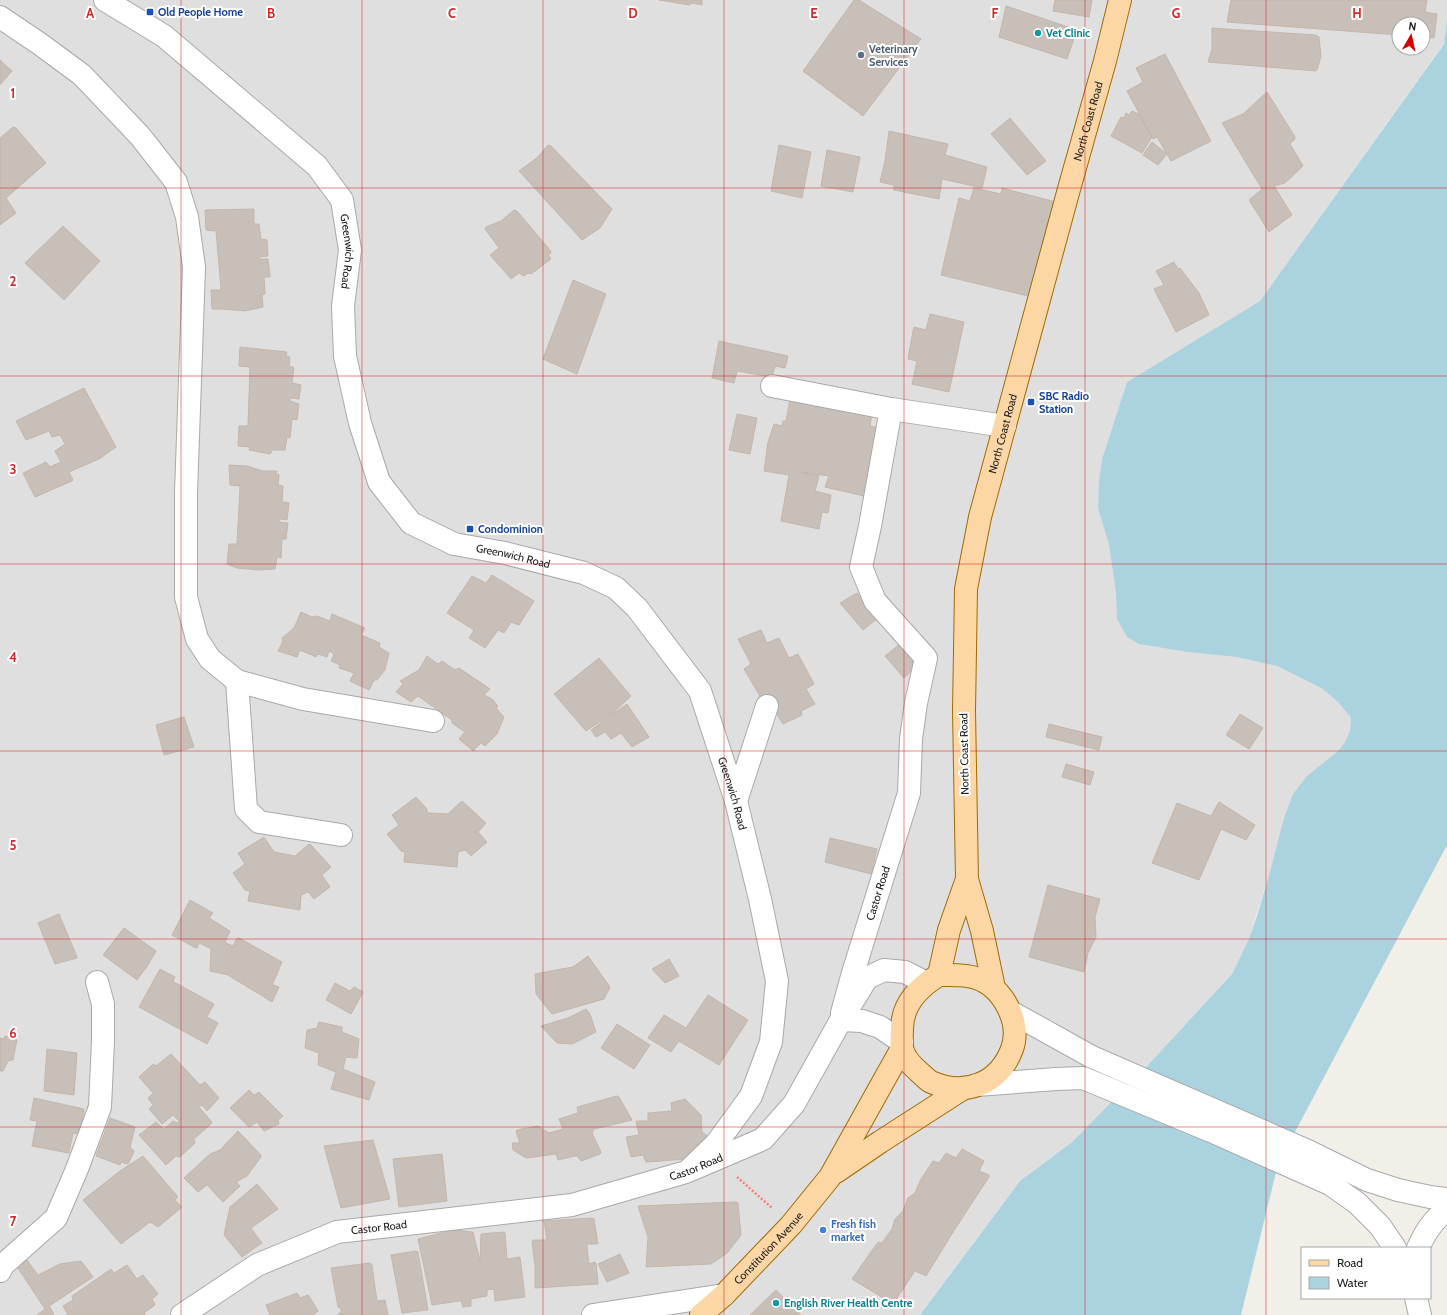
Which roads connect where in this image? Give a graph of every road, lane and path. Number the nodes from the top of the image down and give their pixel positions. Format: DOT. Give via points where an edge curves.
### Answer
graph roads {
  1 [pos="105,0"];
  2 [pos="1120,0"];
  3 [pos="0,17"];
  4 [pos="772,386"];
  5 [pos="891,409"];
  6 [pos="1005,426"];
  7 [pos="237,681"];
  8 [pos="767,706"];
  9 [pos="433,721"];
  10 [pos="736,801"];
  11 [pos="340,835"];
  12 [pos="967,879"];
  13 [pos="933,979"];
  14 [pos="97,982"];
  15 [pos="994,988"];
  16 [pos="1011,1012"];
  17 [pos="841,1020"];
  18 [pos="902,1045"];
  19 [pos="971,1087"];
  20 [pos="716,1159"];
  21 [pos="1304,1161"];
  22 [pos="686,1172"];
  23 [pos="830,1177"];
  24 [pos="1447,1199"];
  25 [pos="1447,1210"];
  26 [pos="791,1224"];
  27 [pos="1394,1247"];
  28 [pos="1418,1247"];
  29 [pos="0,1270"];
  30 [pos="724,1295"];
  31 [pos="1416,1299"];
  32 [pos="182,1315"];
  33 [pos="593,1315"];
  34 [pos="702,1315"];
  35 [pos="1420,1315"];
  1 -- 10 [label="street, Greenwich Road" via="164,36 317,166 342,200 350,250 343,306 344,356 360,423 379,482 411,523 454,544 505,553 584,573 616,588 637,608 700,691"];
  2 -- 6 [label="main road, North Coast Road"];
  3 -- 7 [label="street" via="82,75 140,136 176,182 187,218 194,267 186,492 186,597 197,639 210,659"];
  4 -- 5 [label="street"];
  5 -- 6 [label="street"];
  5 -- 17 [label="street, Castor Road" via="861,567 875,601 926,658 911,739 909,793"];
  6 -- 12 [label="main road, North Coast Road" via="980,516 966,589 964,711"];
  7 -- 9 [label="street" via="303,699"];
  7 -- 11 [label="street" via="246,810 259,822"];
  8 -- 10 [label="street"];
  10 -- 22 [label="street, Greenwich Road" via="777,981 771,1042 751,1096 716,1144"];
  12 -- 13 [label="main road"];
  12 -- 15 [label="main road" via="982,931"];
  13 -- 15 [label="main road" via="976,978"];
  13 -- 17 [label="street" via="884,970 867,978"];
  13 -- 18 [label="main road" via="911,999 902,1019"];
  14 -- 29 [label="street" via="102,1004 104,1041 100,1107 56,1218"];
  15 -- 16 [label="main road"];
  16 -- 19 [label="main road" via="1015,1029 1014,1041 1005,1064 993,1076"];
  16 -- 21 [label="street" via="1092,1057"];
  17 -- 18 [label="street" via="862,1021 880,1027"];
  17 -- 20 [label="street, Castor Road" via="794,1104 763,1139"];
  18 -- 19 [label="main road" via="912,1066 930,1081 951,1088"];
  18 -- 23 [label="main road, Constitution Avenue"];
  19 -- 21 [label="street" via="1056,1078 1083,1078 1211,1131"];
  19 -- 23 [label="main road, Constitution Avenue" via="880,1142"];
  20 -- 22 [label="street, Castor Road"];
  20 -- 26 [label="path"];
  21 -- 24 [label="street" via="1398,1190"];
  21 -- 27 [label="street" via="1357,1203 1380,1226"];
  22 -- 32 [label="street, Castor Road" via="572,1205 337,1232 257,1265"];
  23 -- 26 [label="main road, Constitution Avenue"];
  25 -- 28 [label="street" via="1425,1233"];
  26 -- 30 [label="main road, Constitution Avenue"];
  30 -- 33 [label="street"];
  30 -- 34 [label="main road, Constitution Avenue"];
  31 -- 35 [label="street"];
}
